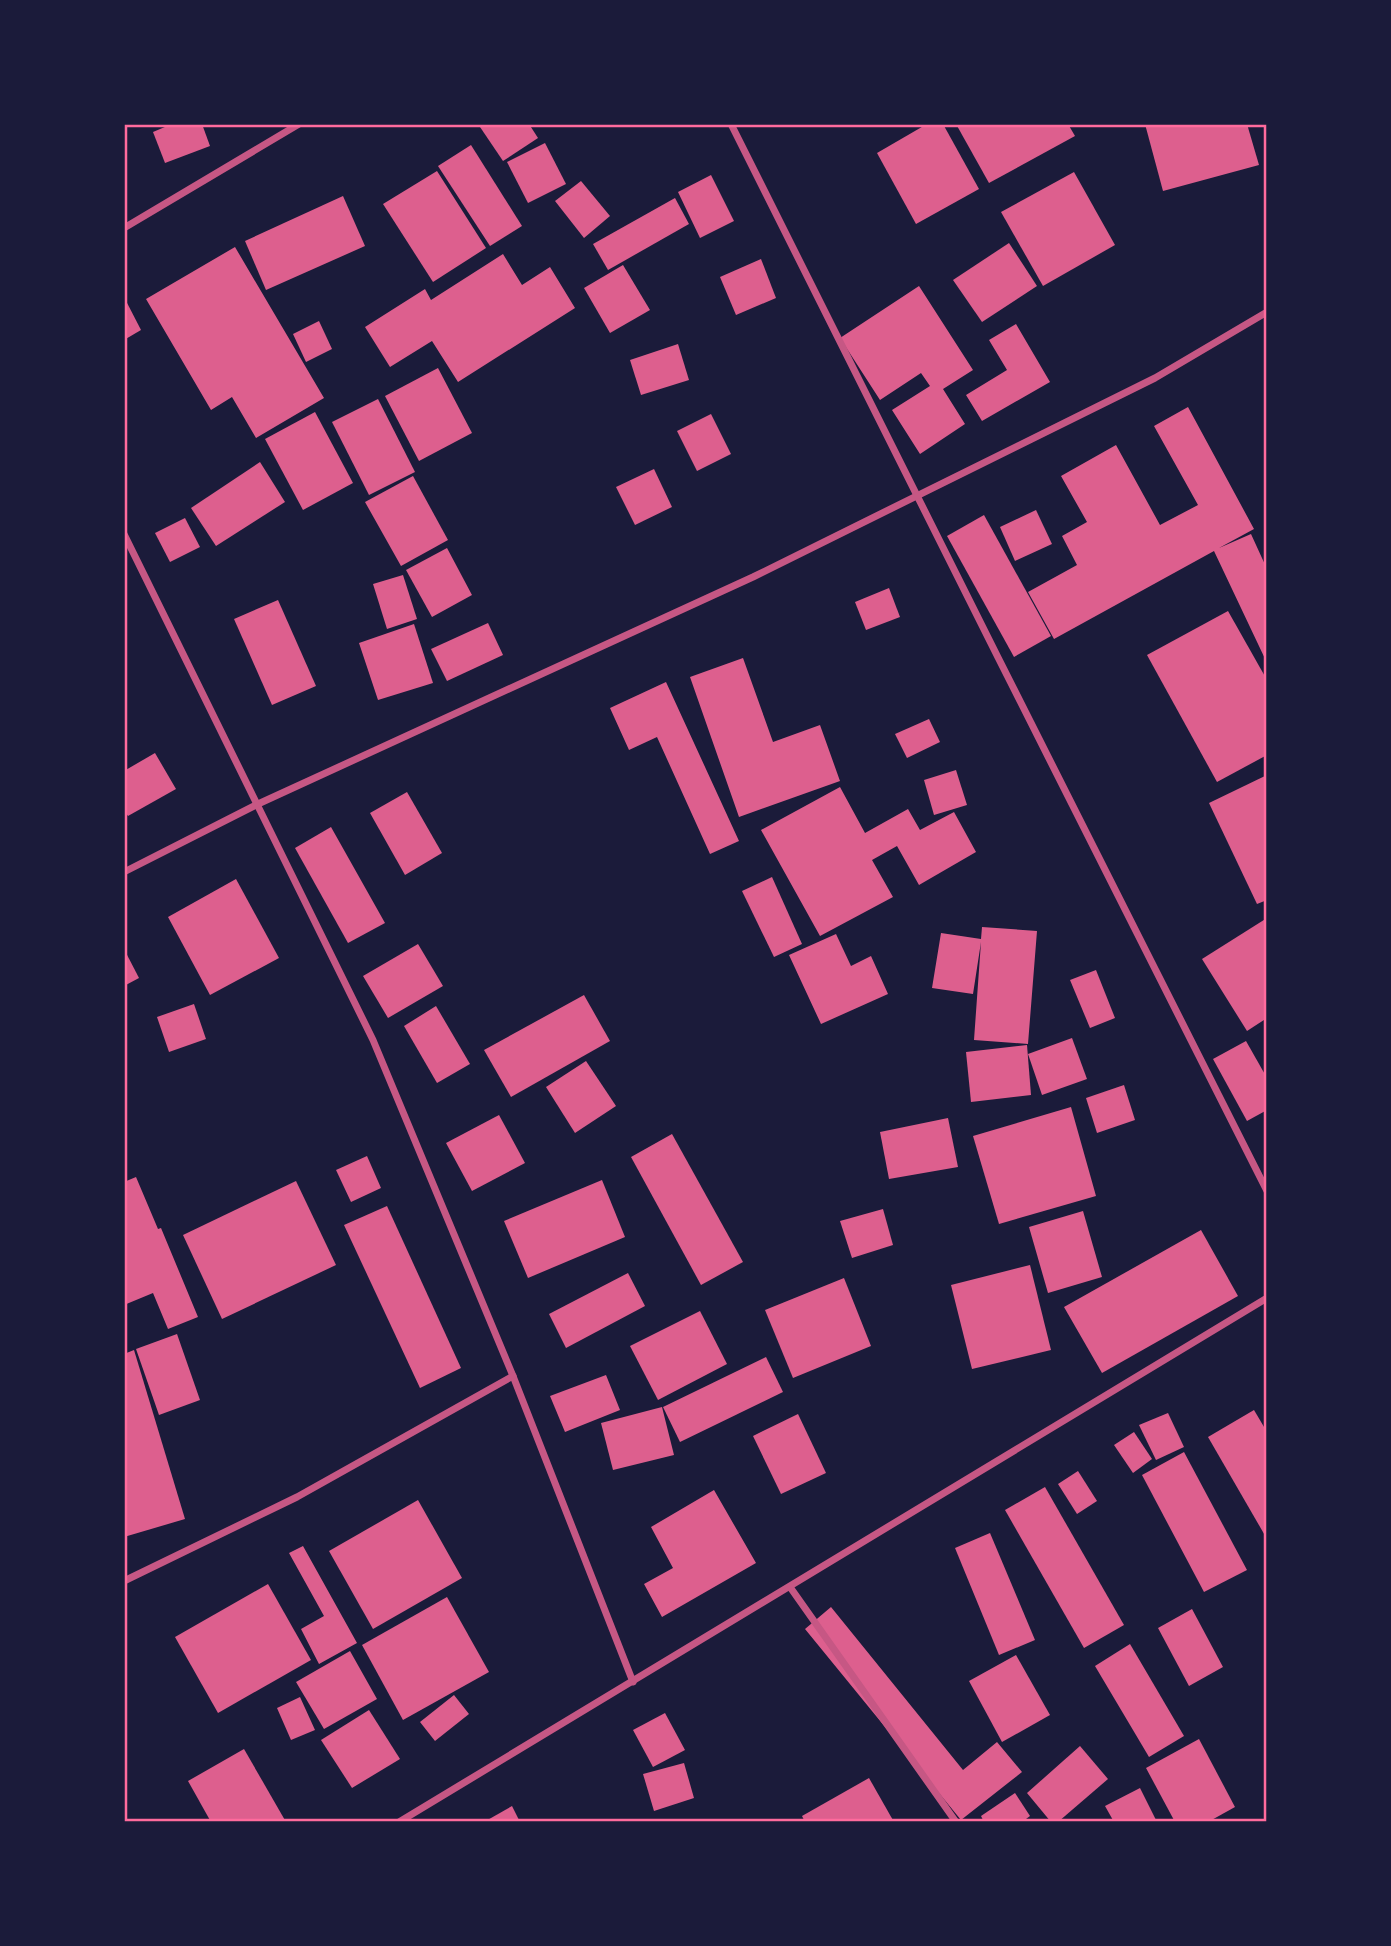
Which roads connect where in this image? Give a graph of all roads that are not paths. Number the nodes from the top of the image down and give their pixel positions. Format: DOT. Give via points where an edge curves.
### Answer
graph roads {
  1 [pos="299,124"];
  2 [pos="731,124"];
  3 [pos="124,228"];
  4 [pos="1267,312"];
  5 [pos="918,495"];
  6 [pos="124,534"];
  7 [pos="258,804"];
  8 [pos="124,872"];
  9 [pos="1267,1191"];
  10 [pos="1267,1298"];
  11 [pos="513,1376"];
  12 [pos="124,1581"];
  13 [pos="790,1587"];
  14 [pos="633,1682"];
  15 [pos="399,1822"];
  16 [pos="956,1822"];
  1 -- 3 [label="street"];
  2 -- 5 [label="street"];
  4 -- 5 [label="street" via="1155,378"];
  5 -- 7 [label="street" via="753,577"];
  5 -- 9 [label="street"];
  6 -- 7 [label="street"];
  7 -- 8 [label="street"];
  7 -- 11 [label="street" via="373,1040"];
  10 -- 13 [label="street"];
  11 -- 12 [label="street" via="298,1497"];
  11 -- 14 [label="street"];
  13 -- 14 [label="street"];
  13 -- 16 [label="street"];
  14 -- 15 [label="street"];
}
